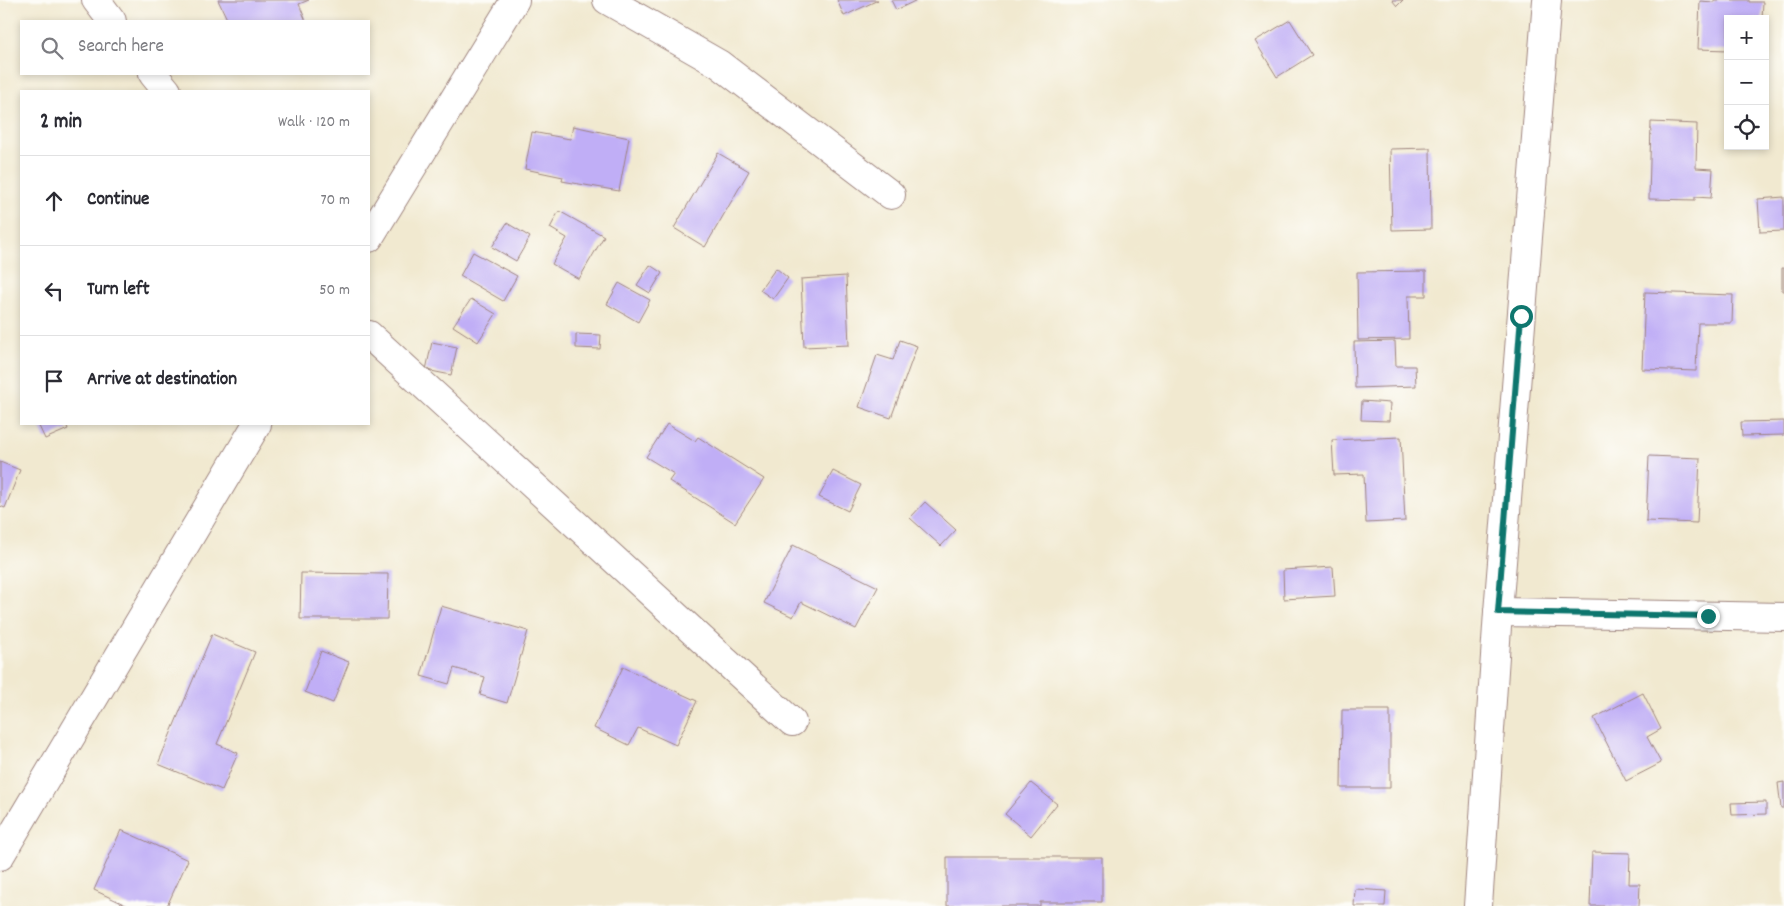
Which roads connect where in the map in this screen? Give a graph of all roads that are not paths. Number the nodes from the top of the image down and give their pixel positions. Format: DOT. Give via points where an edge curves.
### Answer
graph roads {
  1 [pos="96,0"];
  2 [pos="515,0"];
  3 [pos="608,0"];
  4 [pos="1547,0"];
  5 [pos="111,20"];
  6 [pos="154,75"];
  7 [pos="166,90"];
  8 [pos="891,195"];
  9 [pos="370,236"];
  10 [pos="370,336"];
  11 [pos="256,425"];
  12 [pos="1498,612"];
  13 [pos="1784,617"];
  14 [pos="792,722"];
  15 [pos="0,856"];
  16 [pos="1478,906"];
  1 -- 5 [label="street"];
  2 -- 9 [label="street"];
  3 -- 8 [label="street" via="719,64"];
  4 -- 12 [label="street"];
  6 -- 7 [label="street"];
  10 -- 14 [label="street"];
  11 -- 15 [label="street"];
  12 -- 13 [label="street"];
  12 -- 16 [label="street"];
}
